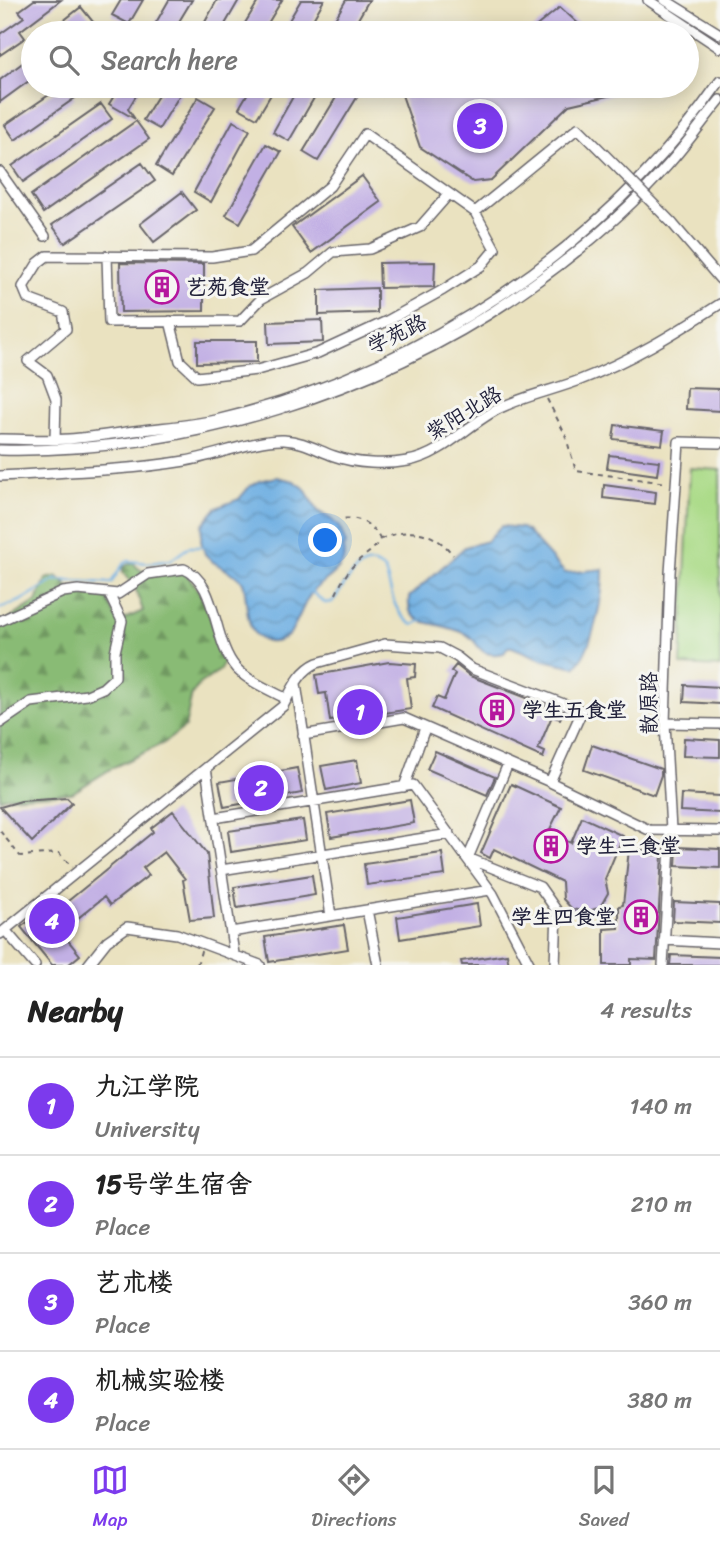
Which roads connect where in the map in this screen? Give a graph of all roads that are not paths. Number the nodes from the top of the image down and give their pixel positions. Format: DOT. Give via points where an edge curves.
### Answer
graph roads {
  1 [pos="648,0"];
  2 [pos="665,0"];
  3 [pos="680,21"];
  4 [pos="699,21"];
  5 [pos="699,21"];
  6 [pos="699,34"];
  7 [pos="720,34"];
  8 [pos="720,48"];
  9 [pos="720,80"];
  10 [pos="720,100"];
  11 [pos="0,172"];
  12 [pos="448,195"];
  13 [pos="475,212"];
  14 [pos="44,236"];
  15 [pos="107,256"];
  16 [pos="720,279"];
  17 [pos="720,304"];
  18 [pos="170,321"];
  19 [pos="0,439"];
  20 [pos="55,439"];
  21 [pos="720,443"];
  22 [pos="0,450"];
  23 [pos="0,476"];
  24 [pos="109,594"];
  25 [pos="0,621"];
  26 [pos="296,684"];
  27 [pos="287,699"];
  28 [pos="0,723"];
  29 [pos="665,723"];
  30 [pos="720,724"];
  31 [pos="425,728"];
  32 [pos="303,735"];
  33 [pos="508,764"];
  34 [pos="206,768"];
  35 [pos="550,782"];
  36 [pos="408,786"];
  37 [pos="313,802"];
  38 [pos="214,818"];
  39 [pos="671,830"];
  40 [pos="720,831"];
  41 [pos="450,834"];
  42 [pos="321,853"];
  43 [pos="468,858"];
  44 [pos="221,870"];
  45 [pos="490,890"];
  46 [pos="367,910"];
  47 [pos="331,916"];
  48 [pos="2,932"];
  49 [pos="231,932"];
  50 [pos="664,940"];
  51 [pos="720,943"];
  52 [pos="234,954"];
  53 [pos="35,965"];
  54 [pos="88,965"];
  55 [pos="260,965"];
  56 [pos="378,965"];
  57 [pos="530,965"];
  58 [pos="555,965"];
  59 [pos="663,965"];
  1 -- 3 [label="street"];
  2 -- 5 [label="street"];
  4 -- 7 [label="street"];
  6 -- 8 [label="street"];
  9 -- 20 [label="street, 学苑路" via="659,159 603,216 528,278 440,332 353,374 216,420"];
  10 -- 22 [label="street, 学苑路" via="666,167 610,222 532,285 446,339 351,383 219,427 71,449"];
  11 -- 14 [label="street"];
  12 -- 13 [label="street"];
  12 -- 15 [label="street" via="365,134 330,186 251,251 212,257"];
  12 -- 18 [label="street" via="420,227 370,249 333,252 308,273 261,299 240,321"];
  13 -- 16 [label="street, bridge" via="578,128"];
  13 -- 18 [label="street" via="495,249 481,266 387,321 318,353 257,370 197,377 180,361"];
  15 -- 18 [label="street" via="109,321"];
  15 -- 20 [label="street" via="47,256 23,288 28,299 63,312 66,329 28,361 47,375 56,399"];
  17 -- 23 [label="street, 紫阳北路" via="624,361 492,412 425,456 409,461 345,459 283,440 145,467"];
  19 -- 20 [label="street, 学苑路"];
  21 -- 29 [label="street, 散原路" via="679,442"];
  24 -- 25 [label="street" via="63,592"];
  24 -- 27 [label="street" via="118,594 156,572 190,571 209,598 221,641 235,667"];
  24 -- 28 [label="street" via="122,621 115,677 88,695 31,702"];
  26 -- 27 [label="street"];
  26 -- 32 [label="street"];
  26 -- 35 [label="street" via="308,667 385,644 440,648 472,669 582,711"];
  27 -- 34 [label="street"];
  29 -- 30 [label="street"];
  29 -- 39 [label="street, 散原路"];
  31 -- 32 [label="street" via="404,718"];
  31 -- 33 [label="street"];
  31 -- 36 [label="street"];
  32 -- 37 [label="street"];
  33 -- 35 [label="street"];
  33 -- 43 [label="street"];
  34 -- 38 [label="street"];
  34 -- 48 [label="street"];
  35 -- 39 [label="street" via="649,830"];
  36 -- 37 [label="street"];
  36 -- 41 [label="street"];
  37 -- 38 [label="street"];
  37 -- 42 [label="street"];
  38 -- 44 [label="street"];
  39 -- 40 [label="street"];
  39 -- 50 [label="street, 散原路"];
  41 -- 42 [label="street"];
  41 -- 43 [label="street"];
  42 -- 44 [label="street"];
  42 -- 47 [label="street"];
  43 -- 45 [label="street"];
  43 -- 58 [label="street" via="540,887 557,911"];
  44 -- 49 [label="street"];
  45 -- 46 [label="street"];
  45 -- 57 [label="street"];
  46 -- 47 [label="street"];
  46 -- 56 [label="street"];
  47 -- 49 [label="street"];
  48 -- 53 [label="street"];
  49 -- 52 [label="street"];
  50 -- 51 [label="street"];
  50 -- 59 [label="street, 散原路"];
  52 -- 54 [label="street" via="177,934 127,927 107,941"];
  52 -- 55 [label="street"];
}
